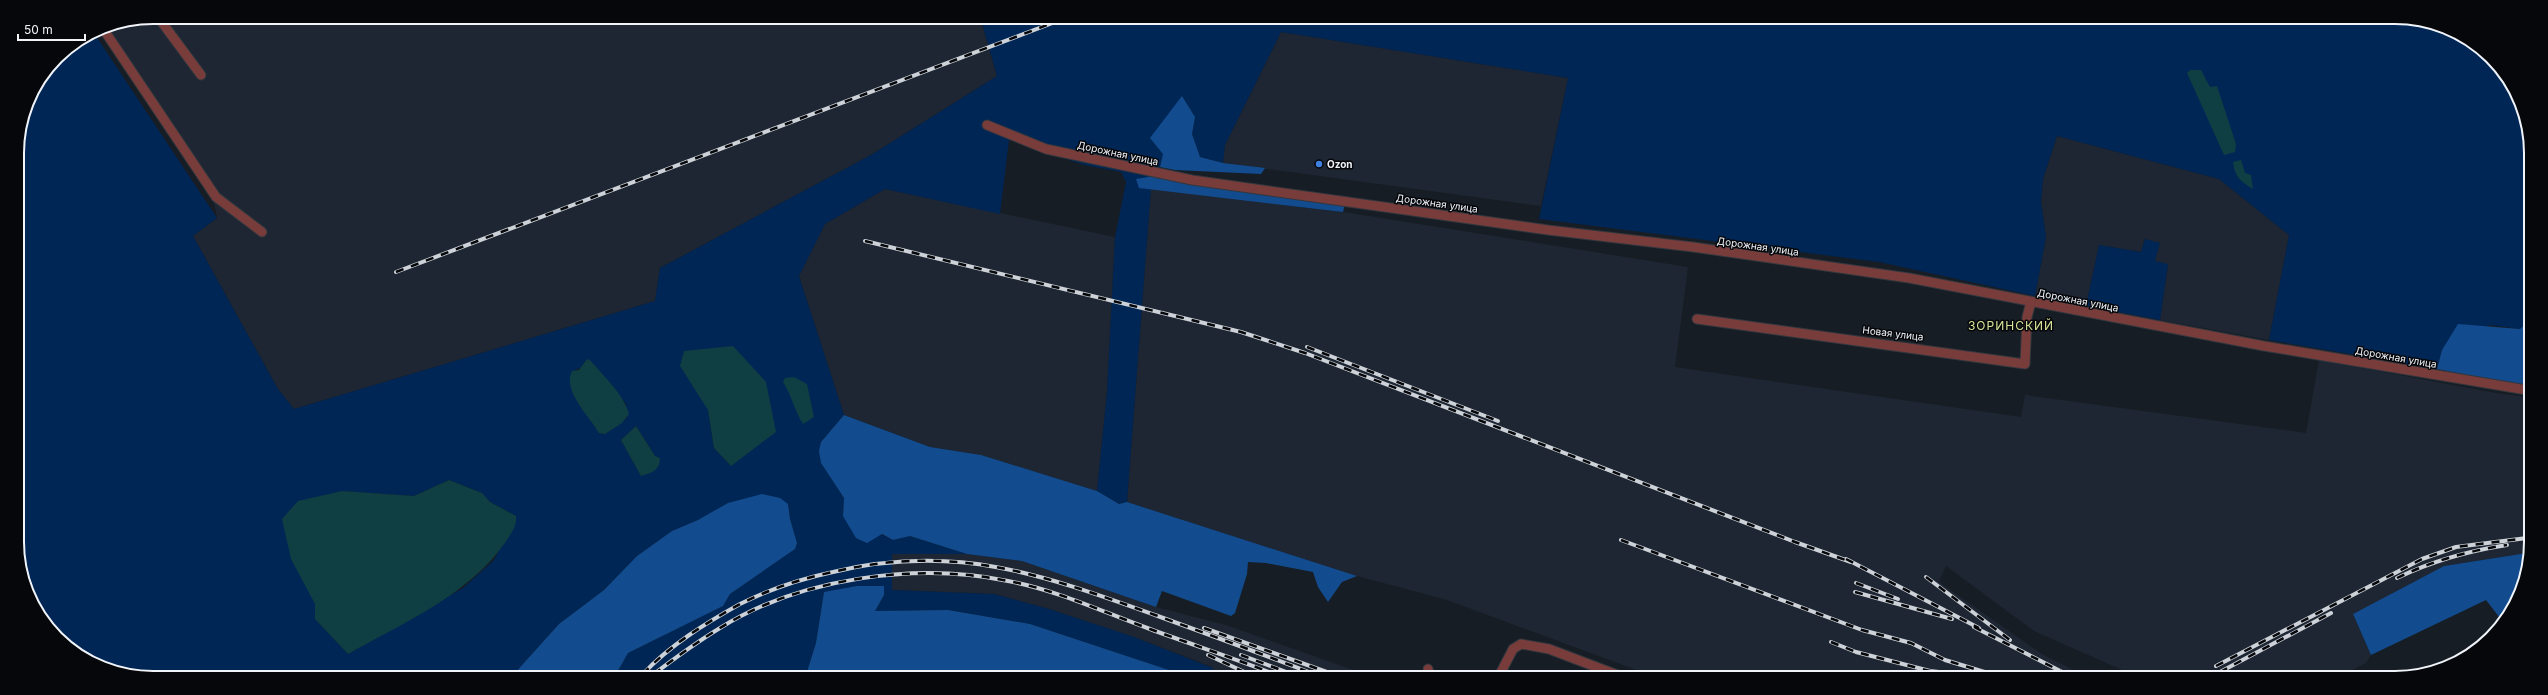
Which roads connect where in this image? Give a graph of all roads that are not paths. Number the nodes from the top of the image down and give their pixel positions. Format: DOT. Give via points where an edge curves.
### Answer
graph roads {
  1 [pos="163,24"];
  2 [pos="106,33"];
  3 [pos="202,75"];
  4 [pos="987,125"];
  5 [pos="262,232"];
  6 [pos="2031,302"];
  7 [pos="1698,319"];
  8 [pos="2524,389"];
  9 [pos="1502,671"];
  10 [pos="1607,671"];
  1 -- 3 [label="street"];
  2 -- 5 [label="street" via="216,198"];
  4 -- 6 [label="street, Дорожная улица" via="1046,149 1192,180 1908,278"];
  6 -- 7 [label="street, Новая улица" via="2027,317 2025,364"];
  6 -- 8 [label="street, Дорожная улица" via="2272,347"];
  9 -- 10 [label="street" via="1513,649 1521,644 1549,649"];
}
